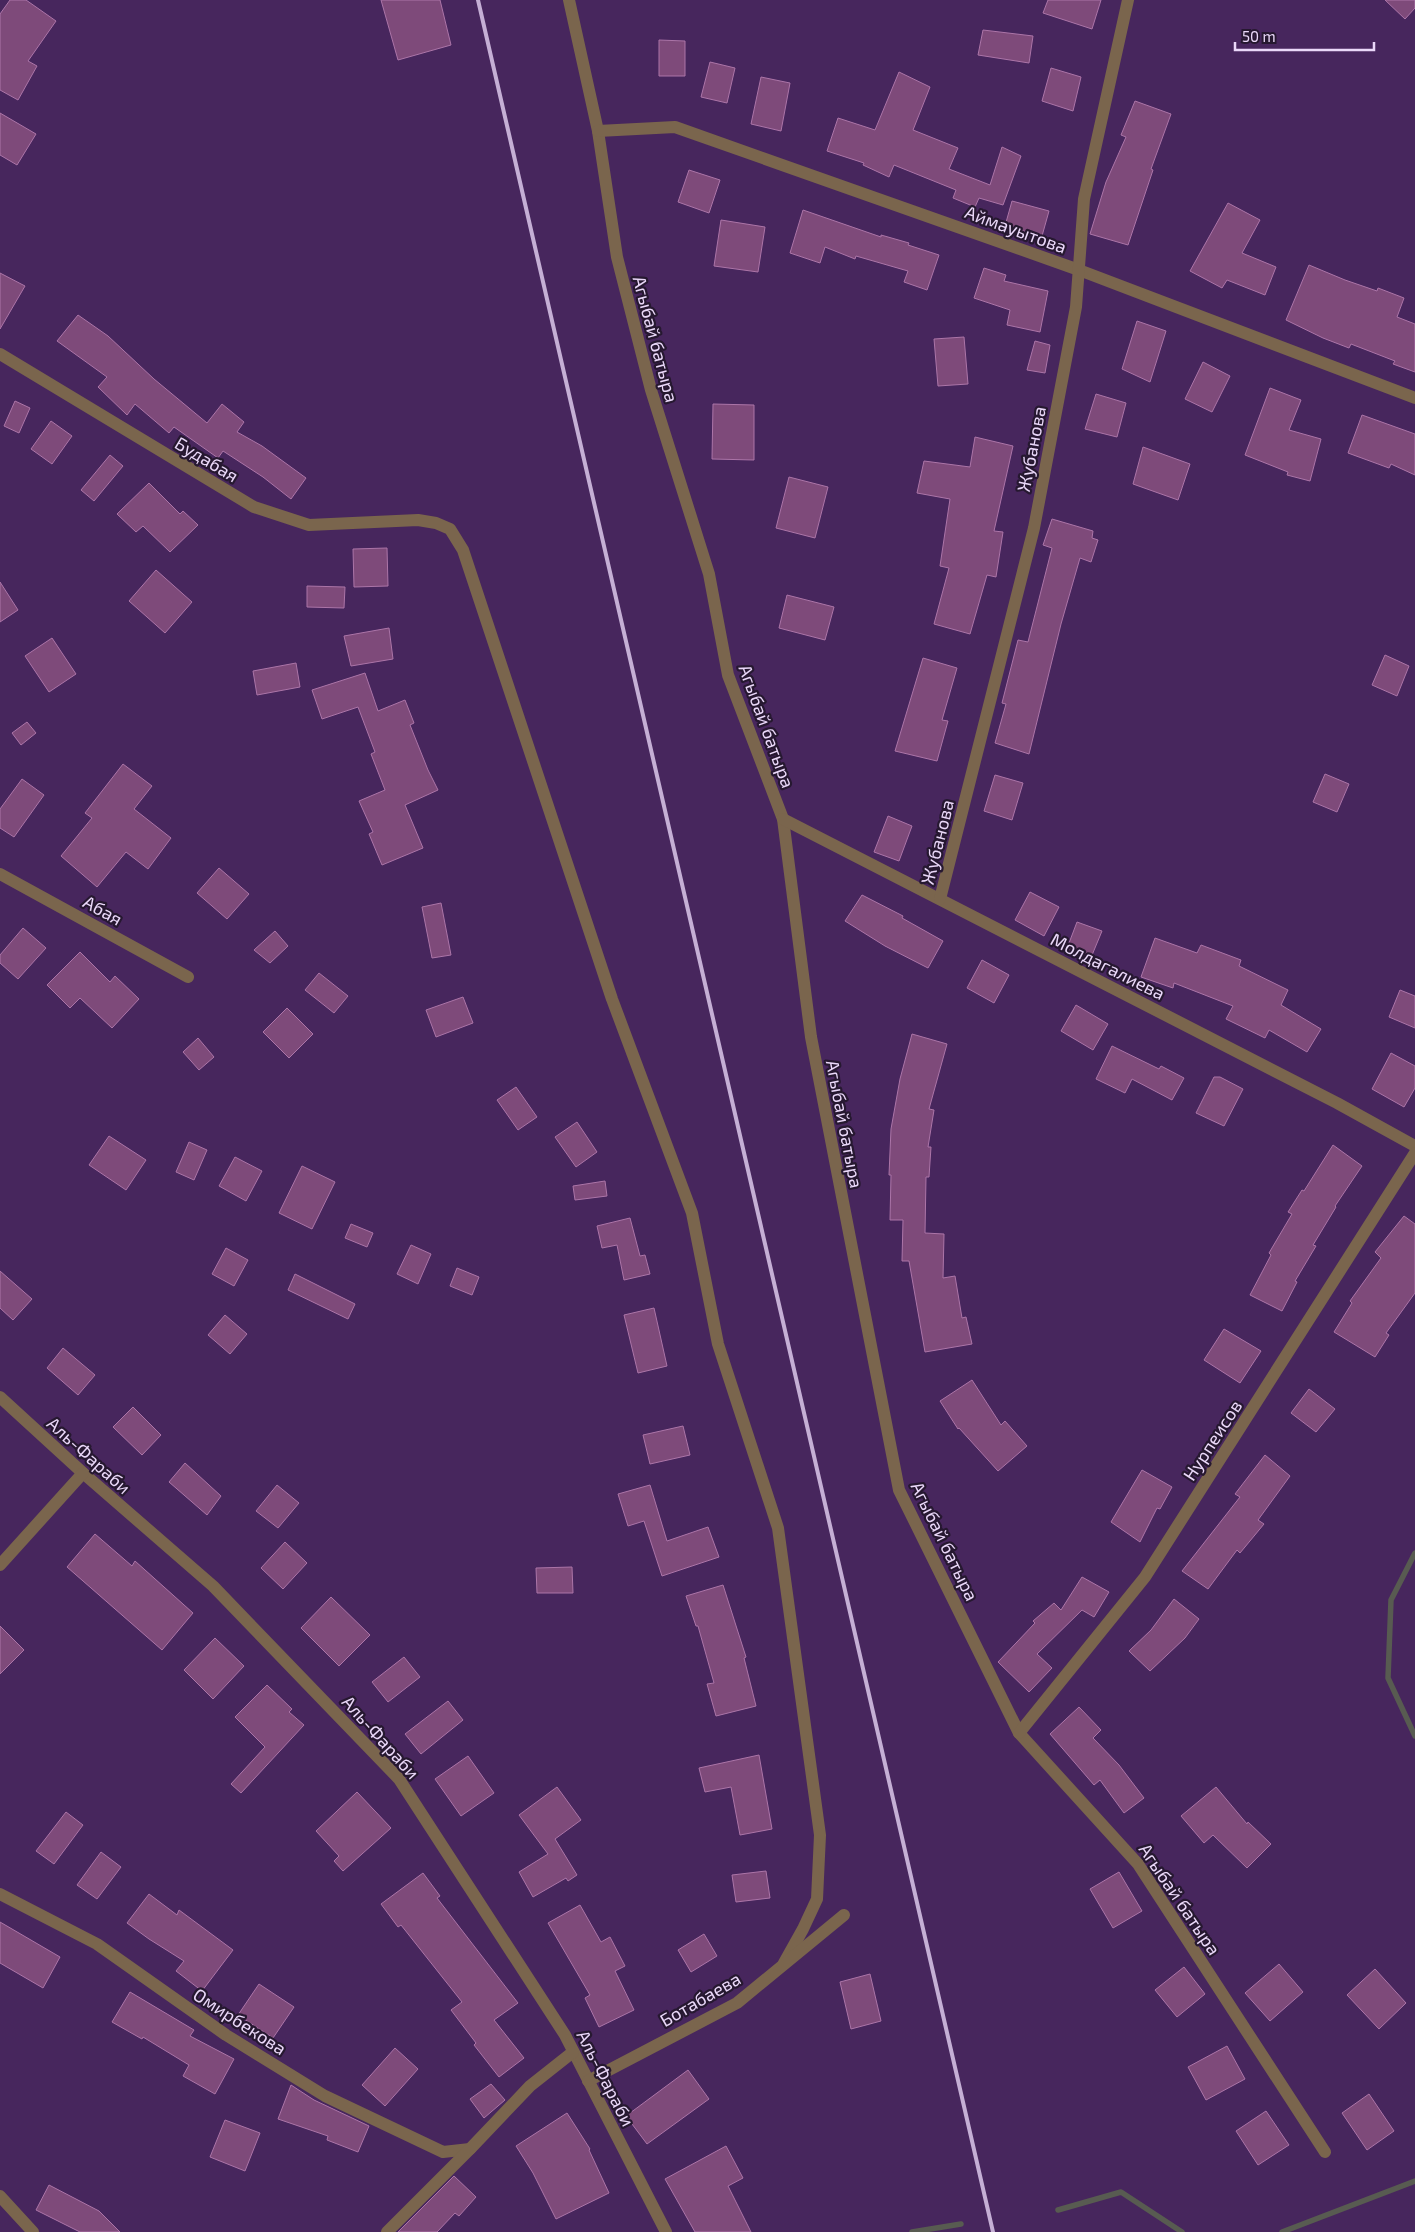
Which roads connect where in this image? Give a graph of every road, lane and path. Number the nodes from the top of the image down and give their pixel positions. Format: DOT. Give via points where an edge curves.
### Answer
graph roads {
  1 [pos="569,0"];
  2 [pos="1128,0"];
  3 [pos="598,131"];
  4 [pos="1079,270"];
  5 [pos="0,354"];
  6 [pos="1415,398"];
  7 [pos="783,819"];
  8 [pos="0,874"];
  9 [pos="940,899"];
  10 [pos="188,977"];
  11 [pos="1415,1146"];
  12 [pos="1415,1153"];
  13 [pos="0,1397"];
  14 [pos="82,1473"];
  15 [pos="0,1565"];
  16 [pos="1019,1733"];
  17 [pos="0,1894"];
  18 [pos="844,1914"];
  19 [pos="784,1963"];
  20 [pos="573,2052"];
  21 [pos="588,2081"];
  22 [pos="470,2149"];
  23 [pos="1325,2152"];
  24 [pos="0,2196"];
  25 [pos="33,2232"];
  26 [pos="387,2232"];
  27 [pos="666,2232"];
  1 -- 3 [label="street, Агыбай батыра"];
  2 -- 4 [label="street, Жубанова" via="1084,199"];
  3 -- 4 [label="street, Аймауытова" via="675,127"];
  3 -- 7 [label="street, Агыбай батыра" via="617,257 650,390 709,574 728,675"];
  4 -- 6 [label="street, Аймауытова"];
  4 -- 9 [label="street, Жубанова" via="1076,307 1034,528"];
  5 -- 19 [label="street, Будабая" via="254,507 309,525 418,520 436,523 450,529 462,550 612,999 692,1213 718,1344 778,1528 820,1835 817,1898"];
  7 -- 9 [label="street, Молдагалиева"];
  7 -- 16 [label="street, Агыбай батыра" via="810,1037 899,1490"];
  8 -- 10 [label="street, Абая"];
  9 -- 11 [label="street, Молдагалиева"];
  12 -- 16 [label="street, Нурпеисов" via="1145,1577"];
  13 -- 14 [label="street, Аль-Фараби"];
  14 -- 15 [label="street"];
  14 -- 20 [label="street, Аль-Фараби" via="213,1586 399,1779"];
  16 -- 23 [label="street, Агыбай батыра" via="1138,1864"];
  17 -- 22 [label="street, Омирбекова" via="97,1944 226,2035 325,2096 443,2152"];
  18 -- 19 [label="street, Ботабаева"];
  19 -- 21 [label="street, Ботабаева" via="737,2003"];
  20 -- 21 [label="street, Аль-Фараби"];
  20 -- 22 [label="street" via="530,2086"];
  21 -- 27 [label="street, Аль-Фараби"];
  22 -- 26 [label="street"];
  24 -- 25 [label="street"];
}
